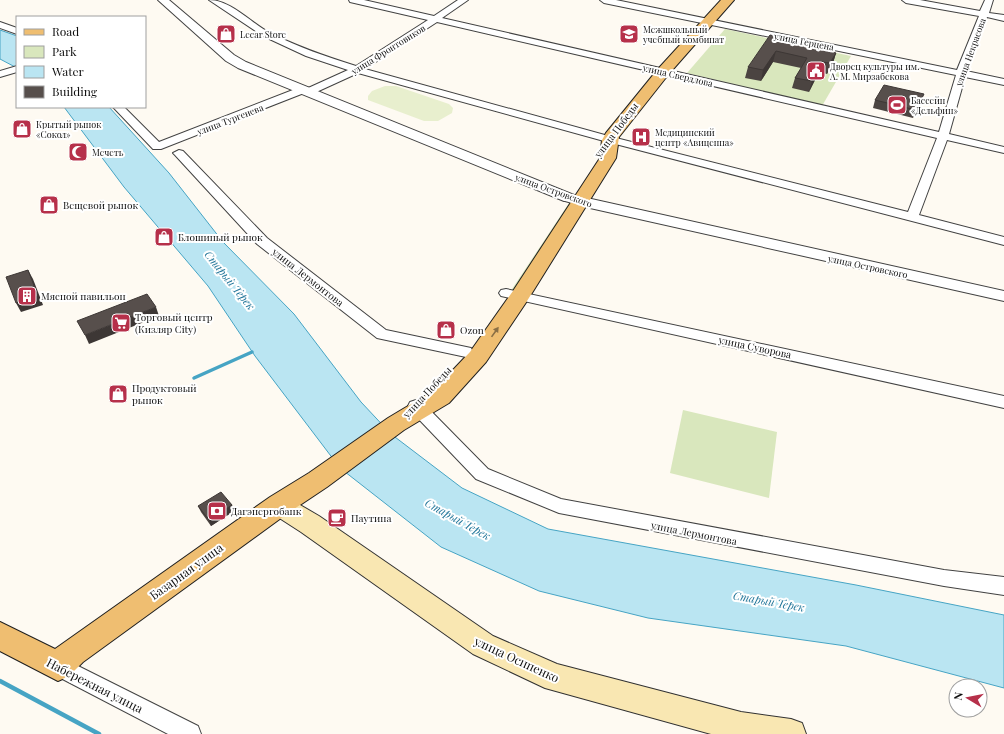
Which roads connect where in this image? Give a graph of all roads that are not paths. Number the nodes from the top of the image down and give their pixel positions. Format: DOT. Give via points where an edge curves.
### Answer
graph roads {
  1 [pos="162,0"];
  2 [pos="213,0"];
  3 [pos="353,0"];
  4 [pos="464,0"];
  5 [pos="604,0"];
  6 [pos="727,0"];
  7 [pos="906,0"];
  8 [pos="989,0"];
  9 [pos="984,14"];
  10 [pos="1004,18"];
  11 [pos="434,20"];
  12 [pos="707,22"];
  13 [pos="0,25"];
  14 [pos="16,31"];
  15 [pos="16,69"];
  16 [pos="357,70"];
  17 [pos="662,72"];
  18 [pos="961,73"];
  19 [pos="0,74"];
  20 [pos="1004,82"];
  21 [pos="305,91"];
  22 [pos="119,108"];
  23 [pos="943,136"];
  24 [pos="609,139"];
  25 [pos="1004,150"];
  26 [pos="179,154"];
  27 [pos="575,200"];
  28 [pos="912,216"];
  29 [pos="1004,241"];
  30 [pos="513,294"];
  31 [pos="1004,296"];
  32 [pos="466,352"];
  33 [pos="1004,402"];
  34 [pos="418,408"];
  35 [pos="318,480"];
  36 [pos="279,505"];
  37 [pos="1004,586"];
  38 [pos="0,636"];
  39 [pos="58,666"];
  40 [pos="190,734"];
  41 [pos="791,734"];
  1 -- 21 [label="street, улица Островского" via="236,62"];
  2 -- 16 [label="street" via="266,34 309,54"];
  3 -- 11 [label="street, улица Свердлова"];
  4 -- 11 [label="street, улица Фронтовиков"];
  5 -- 12 [label="street, улица Герцена"];
  6 -- 12 [label="main road, улица Победы"];
  7 -- 9 [label="street"];
  8 -- 9 [label="street, улица Некрасова"];
  9 -- 10 [label="street"];
  9 -- 18 [label="street, улица Некрасова"];
  11 -- 16 [label="street, улица Фронтовиков"];
  11 -- 17 [label="street, улица Свердлова"];
  12 -- 17 [label="main road, улица Победы"];
  12 -- 18 [label="street, улица Герцена"];
  13 -- 14 [label="street"];
  15 -- 19 [label="street"];
  16 -- 21 [label="street, улица Фронтовиков"];
  16 -- 24 [label="street"];
  17 -- 23 [label="street, улица Свердлова"];
  17 -- 24 [label="main road, улица Победы"];
  18 -- 20 [label="street, улица Герцена"];
  18 -- 23 [label="street, улица Некрасова"];
  21 -- 22 [label="street, улица Тургенева" via="157,147"];
  21 -- 27 [label="street, улица Островского"];
  23 -- 25 [label="street, улица Свердлова"];
  23 -- 28 [label="street, улица Некрасова"];
  24 -- 27 [label="main road, улица Победы" via="608,158"];
  24 -- 28 [label="street"];
  26 -- 32 [label="street, улица Лермонтова" via="262,241 382,334"];
  27 -- 30 [label="main road, улица Победы"];
  27 -- 31 [label="street, улица Островского"];
  28 -- 29 [label="street"];
  30 -- 32 [label="main road, улица Победы"];
  30 -- 33 [label="street, улица Суворова"];
  34 -- 30 [label="main road, улица Победы, one-way" via="441,397 478,358"];
  32 -- 34 [label="main road, улица Победы"];
  34 -- 35 [label="main road, улица Победы"];
  34 -- 37 [label="street, улица Лермонтова" via="482,474 559,506 735,541 944,578"];
  35 -- 36 [label="main road, Базарная улица"];
  36 -- 39 [label="main road, Базарная улица" via="73,652"];
  36 -- 41 [label="main road, улица Осипенко" via="483,645 555,678 741,727"];
  38 -- 39 [label="main road, Набережная улица"];
  39 -- 40 [label="street, Набережная улица"];
}
